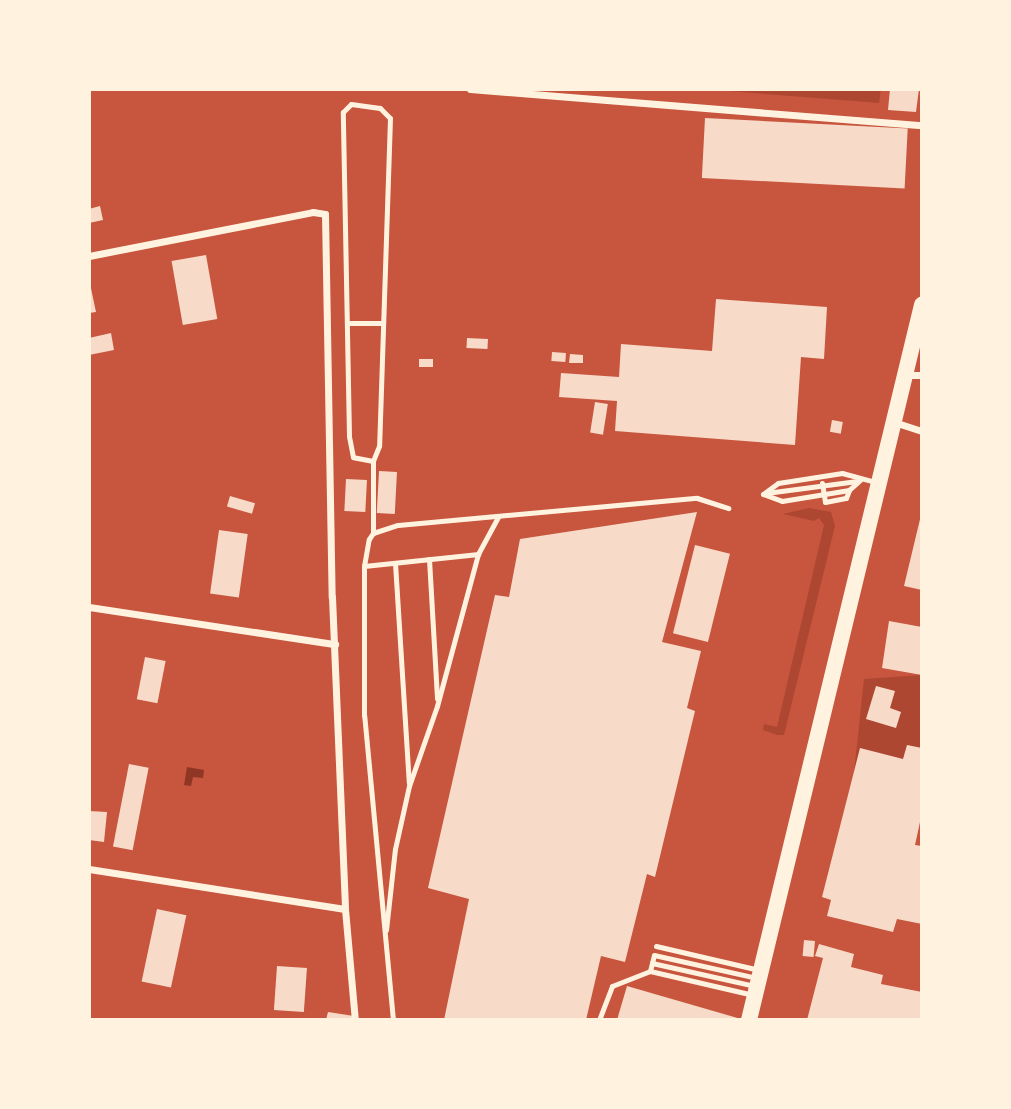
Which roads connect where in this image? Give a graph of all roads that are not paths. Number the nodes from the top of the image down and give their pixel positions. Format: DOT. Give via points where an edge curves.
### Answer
graph roads {
  1 [pos="470,89"];
  2 [pos="922,125"];
  3 [pos="89,256"];
  4 [pos="922,305"];
  5 [pos="349,323"];
  6 [pos="381,323"];
  7 [pos="916,350"];
  8 [pos="914,375"];
  9 [pos="894,422"];
  10 [pos="922,431"];
  11 [pos="373,461"];
  12 [pos="821,476"];
  13 [pos="860,480"];
  14 [pos="880,481"];
  15 [pos="822,486"];
  16 [pos="762,494"];
  17 [pos="823,494"];
  18 [pos="728,508"];
  19 [pos="498,517"];
  20 [pos="373,533"];
  21 [pos="478,554"];
  22 [pos="429,559"];
  23 [pos="395,563"];
  24 [pos="364,566"];
  25 [pos="89,607"];
  26 [pos="335,644"];
  27 [pos="438,706"];
  28 [pos="409,786"];
  29 [pos="89,869"];
  30 [pos="345,909"];
  31 [pos="656,947"];
  32 [pos="385,948"];
  33 [pos="652,963"];
  34 [pos="650,971"];
  35 [pos="757,982"];
  36 [pos="355,1020"];
  37 [pos="393,1020"];
  38 [pos="599,1020"];
  39 [pos="748,1020"];
  1 -- 2 [label="street"];
  3 -- 26 [label="street" via="313,212 324,214"];
  4 -- 7 [label="main road"];
  5 -- 6 [label="lane"];
  5 -- 6 [label="lane" via="343,112 351,104 380,108 390,118"];
  5 -- 11 [label="lane" via="351,453 356,459"];
  6 -- 11 [label="lane" via="379,446"];
  7 -- 8 [label="main road"];
  8 -- 9 [label="main road"];
  9 -- 10 [label="street"];
  9 -- 14 [label="main road"];
  11 -- 20 [label="lane"];
  12 -- 13 [label="lane" via="842,473"];
  12 -- 15 [label="lane"];
  12 -- 16 [label="lane" via="778,483"];
  13 -- 14 [label="lane"];
  13 -- 15 [label="lane"];
  13 -- 17 [label="lane" via="849,490"];
  14 -- 35 [label="main road"];
  15 -- 16 [label="lane"];
  15 -- 17 [label="lane"];
  16 -- 17 [label="lane" via="782,501"];
  18 -- 19 [label="lane" via="697,498"];
  19 -- 20 [label="lane" via="398,525"];
  19 -- 21 [label="lane"];
  20 -- 24 [label="lane"];
  21 -- 22 [label="lane"];
  21 -- 27 [label="lane"];
  22 -- 23 [label="lane"];
  22 -- 27 [label="lane"];
  23 -- 24 [label="lane"];
  23 -- 28 [label="lane"];
  24 -- 32 [label="lane" via="364,715"];
  25 -- 26 [label="street"];
  26 -- 30 [label="street"];
  27 -- 28 [label="lane"];
  28 -- 32 [label="lane" via="395,849"];
  29 -- 30 [label="street"];
  30 -- 36 [label="street"];
  31 -- 35 [label="lane"];
  32 -- 37 [label="lane"];
  33 -- 34 [label="lane"];
  33 -- 35 [label="lane"];
  33 -- 35 [label="lane" via="654,955"];
  34 -- 35 [label="lane"];
  34 -- 38 [label="lane" via="612,986"];
  35 -- 39 [label="main road"];
}
